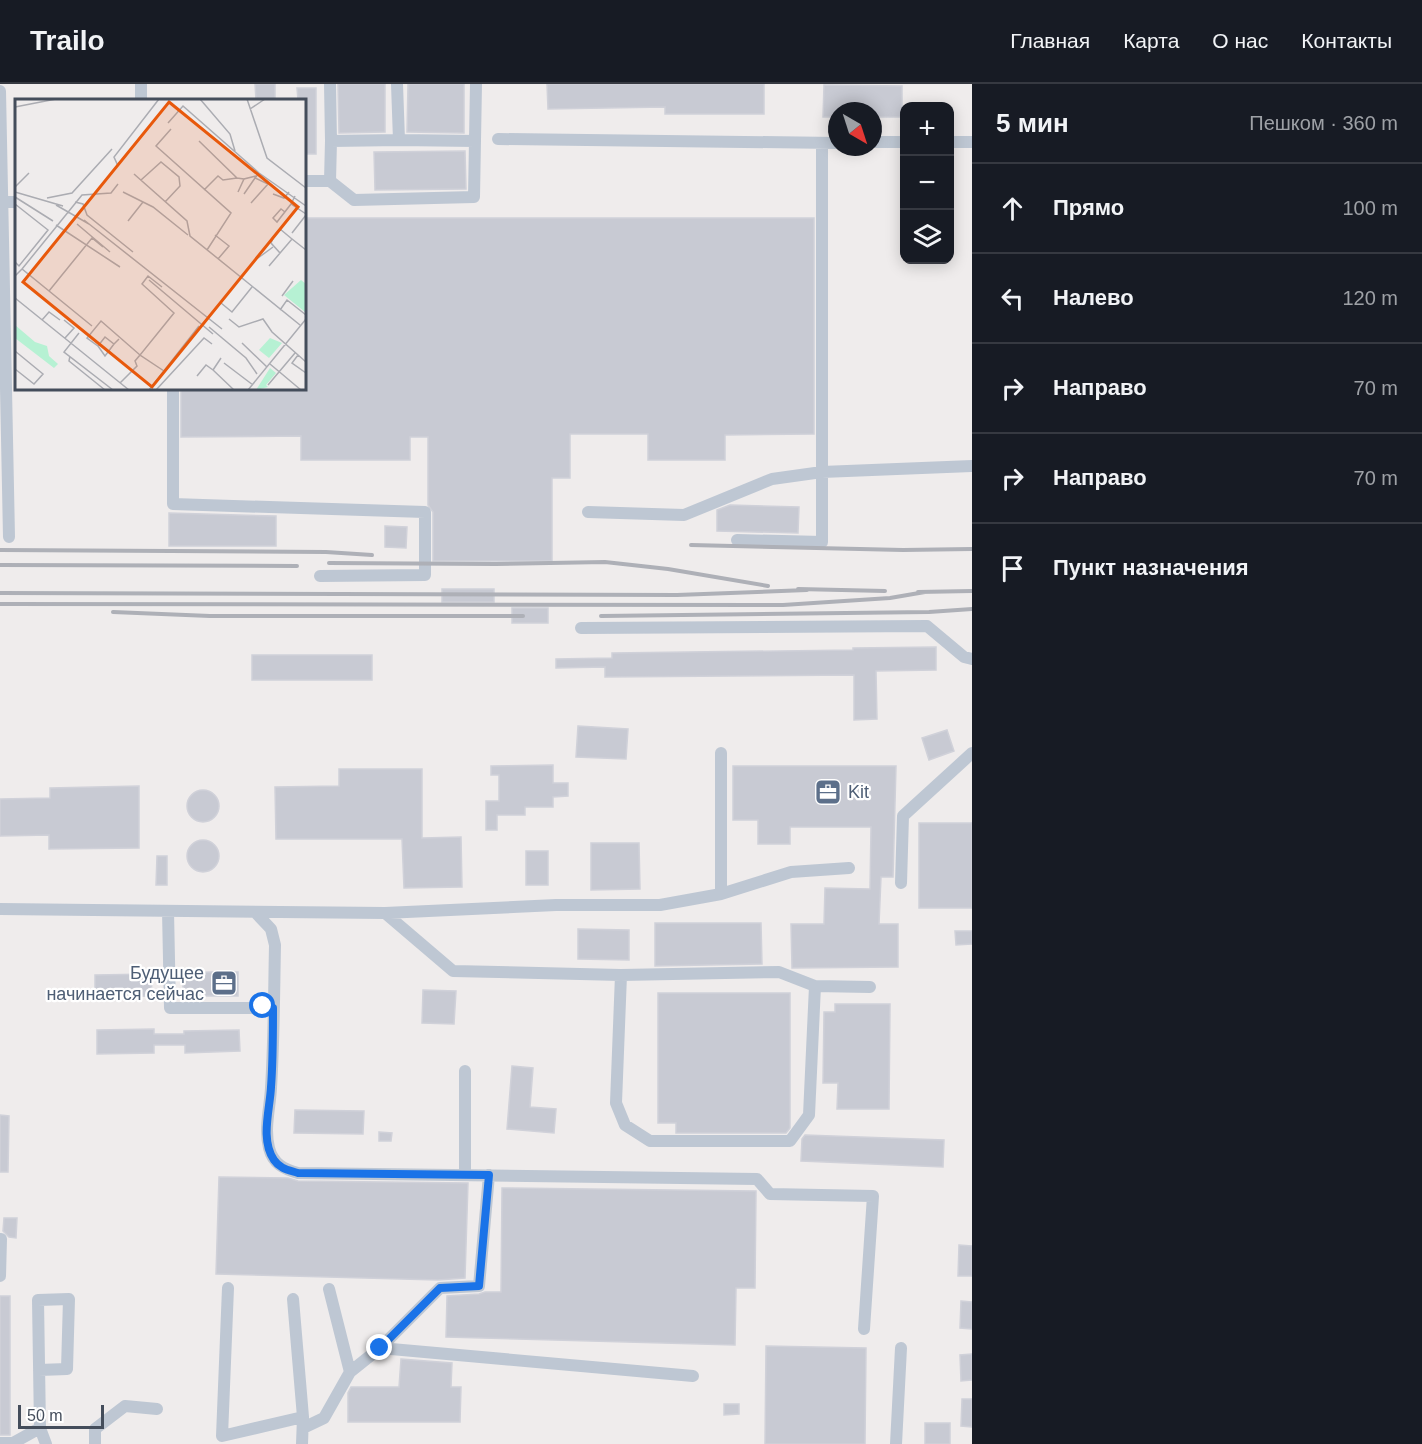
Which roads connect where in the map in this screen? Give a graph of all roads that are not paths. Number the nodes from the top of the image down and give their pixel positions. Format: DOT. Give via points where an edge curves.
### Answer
graph roads {
  1 [pos="330,84"];
  2 [pos="397,84"];
  3 [pos="476,84"];
  4 [pos="0,91"];
  5 [pos="498,139"];
  6 [pos="399,140"];
  7 [pos="330,141"];
  8 [pos="475,141"];
  9 [pos="882,142"];
  10 [pos="900,142"];
  11 [pos="954,142"];
  12 [pos="972,142"];
  13 [pos="822,143"];
  14 [pos="828,143"];
  15 [pos="306,181"];
  16 [pos="330,181"];
  17 [pos="2,202"];
  18 [pos="15,202"];
  19 [pos="173,390"];
  20 [pos="972,466"];
  21 [pos="822,472"];
  22 [pos="588,512"];
  23 [pos="9,537"];
  24 [pos="737,540"];
  25 [pos="320,576"];
  26 [pos="581,628"];
  27 [pos="972,658"];
  28 [pos="721,753"];
  29 [pos="972,753"];
  30 [pos="849,868"];
  31 [pos="901,883"];
  32 [pos="721,894"];
  33 [pos="0,909"];
  34 [pos="168,911"];
  35 [pos="255,912"];
  36 [pos="385,913"];
  37 [pos="621,975"];
  38 [pos="815,986"];
  39 [pos="870,987"];
  40 [pos="273,1008"];
  41 [pos="465,1071"];
  42 [pos="465,1175"];
  43 [pos="489,1175"];
  44 [pos="1,1239"];
  45 [pos="0,1276"];
  46 [pos="228,1288"];
  47 [pos="329,1289"];
  48 [pos="293,1299"];
  49 [pos="864,1329"];
  50 [pos="380,1348"];
  51 [pos="901,1348"];
  52 [pos="39,1370"];
  53 [pos="350,1372"];
  54 [pos="693,1376"];
  55 [pos="157,1409"];
  56 [pos="303,1422"];
  57 [pos="40,1428"];
  58 [pos="0,1443"];
  59 [pos="46,1444"];
  60 [pos="95,1444"];
  61 [pos="302,1444"];
  62 [pos="896,1444"];
  1 -- 7 [label="lane"];
  2 -- 6 [label="lane"];
  3 -- 8 [label="lane"];
  4 -- 17 [label="lane"];
  5 -- 13 [label="lane"];
  6 -- 7 [label="lane"];
  6 -- 8 [label="lane"];
  7 -- 16 [label="lane"];
  8 -- 16 [label="lane" via="474,197 354,200"];
  9 -- 10 [label="lane"];
  11 -- 12 [label="lane"];
  13 -- 14 [label="lane"];
  13 -- 21 [label="lane"];
  15 -- 16 [label="lane"];
  17 -- 18 [label="lane"];
  17 -- 23 [label="lane"];
  19 -- 25 [label="lane" via="173,504 425,512 425,575"];
  20 -- 21 [label="lane"];
  21 -- 22 [label="lane" via="772,479 684,515"];
  21 -- 24 [label="lane" via="822,542"];
  26 -- 27 [label="lane" via="927,626 964,657"];
  28 -- 32 [label="lane"];
  29 -- 31 [label="lane" via="903,816"];
  30 -- 32 [label="lane" via="791,872"];
  32 -- 36 [label="lane" via="660,905 556,905"];
  33 -- 34 [label="lane"];
  34 -- 35 [label="lane"];
  34 -- 40 [label="lane" via="170,1008"];
  35 -- 36 [label="lane"];
  35 -- 40 [label="lane" via="271,929 275,945"];
  36 -- 37 [label="lane" via="453,971"];
  37 -- 38 [label="lane" via="779,972"];
  37 -- 38 [label="lane" via="616,1103 625,1125 650,1141 790,1141 809,1115"];
  38 -- 39 [label="lane"];
  40 -- 42 [label="lane" via="267,1131 269,1149 283,1169 298,1173"];
  41 -- 42 [label="lane"];
  42 -- 43 [label="lane"];
  43 -- 49 [label="lane" via="758,1179 770,1194 873,1196"];
  43 -- 50 [label="lane" via="479,1286 440,1288"];
  44 -- 45 [label="lane"];
  46 -- 56 [label="lane" via="222,1436"];
  47 -- 53 [label="lane"];
  48 -- 56 [label="lane"];
  50 -- 53 [label="lane"];
  50 -- 54 [label="lane"];
  51 -- 62 [label="lane"];
  52 -- 52 [label="lane" via="38,1300 69,1299 67,1369"];
  52 -- 57 [label="lane"];
  53 -- 56 [label="lane" via="324,1418"];
  55 -- 60 [label="lane" via="125,1406 95,1429"];
  56 -- 61 [label="lane"];
  57 -- 58 [label="lane" via="13,1443"];
  57 -- 59 [label="lane"];
}
